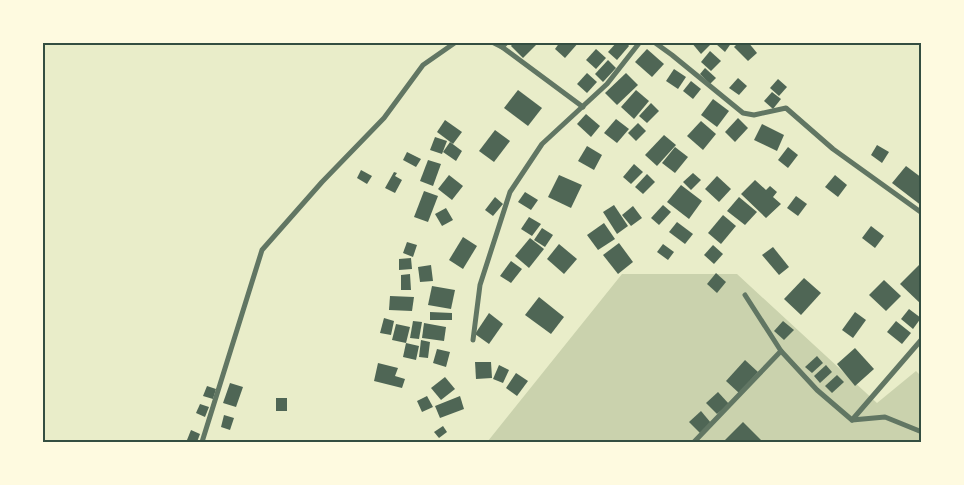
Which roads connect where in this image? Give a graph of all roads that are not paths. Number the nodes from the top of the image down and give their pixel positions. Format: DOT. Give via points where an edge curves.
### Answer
graph roads {
  1 [pos="456,42"];
  2 [pos="492,42"];
  3 [pos="507,42"];
  4 [pos="640,42"];
  5 [pos="654,42"];
  6 [pos="502,47"];
  7 [pos="583,107"];
  8 [pos="922,214"];
  9 [pos="745,295"];
  10 [pos="922,339"];
  11 [pos="473,340"];
  12 [pos="781,351"];
  13 [pos="852,420"];
  14 [pos="922,432"];
  15 [pos="202,442"];
  16 [pos="694,442"];
  1 -- 15 [label="street" via="423,64 384,118 262,250"];
  2 -- 6 [label="street"];
  3 -- 6 [label="street"];
  4 -- 7 [label="street" via="607,84"];
  5 -- 8 [label="street" via="743,113 754,115 786,108 833,149"];
  6 -- 7 [label="street"];
  7 -- 11 [label="street" via="542,144 510,192 480,285"];
  9 -- 12 [label="street"];
  10 -- 13 [label="street"];
  12 -- 13 [label="street" via="817,390"];
  12 -- 16 [label="street"];
  13 -- 14 [label="street" via="885,417"];
}
